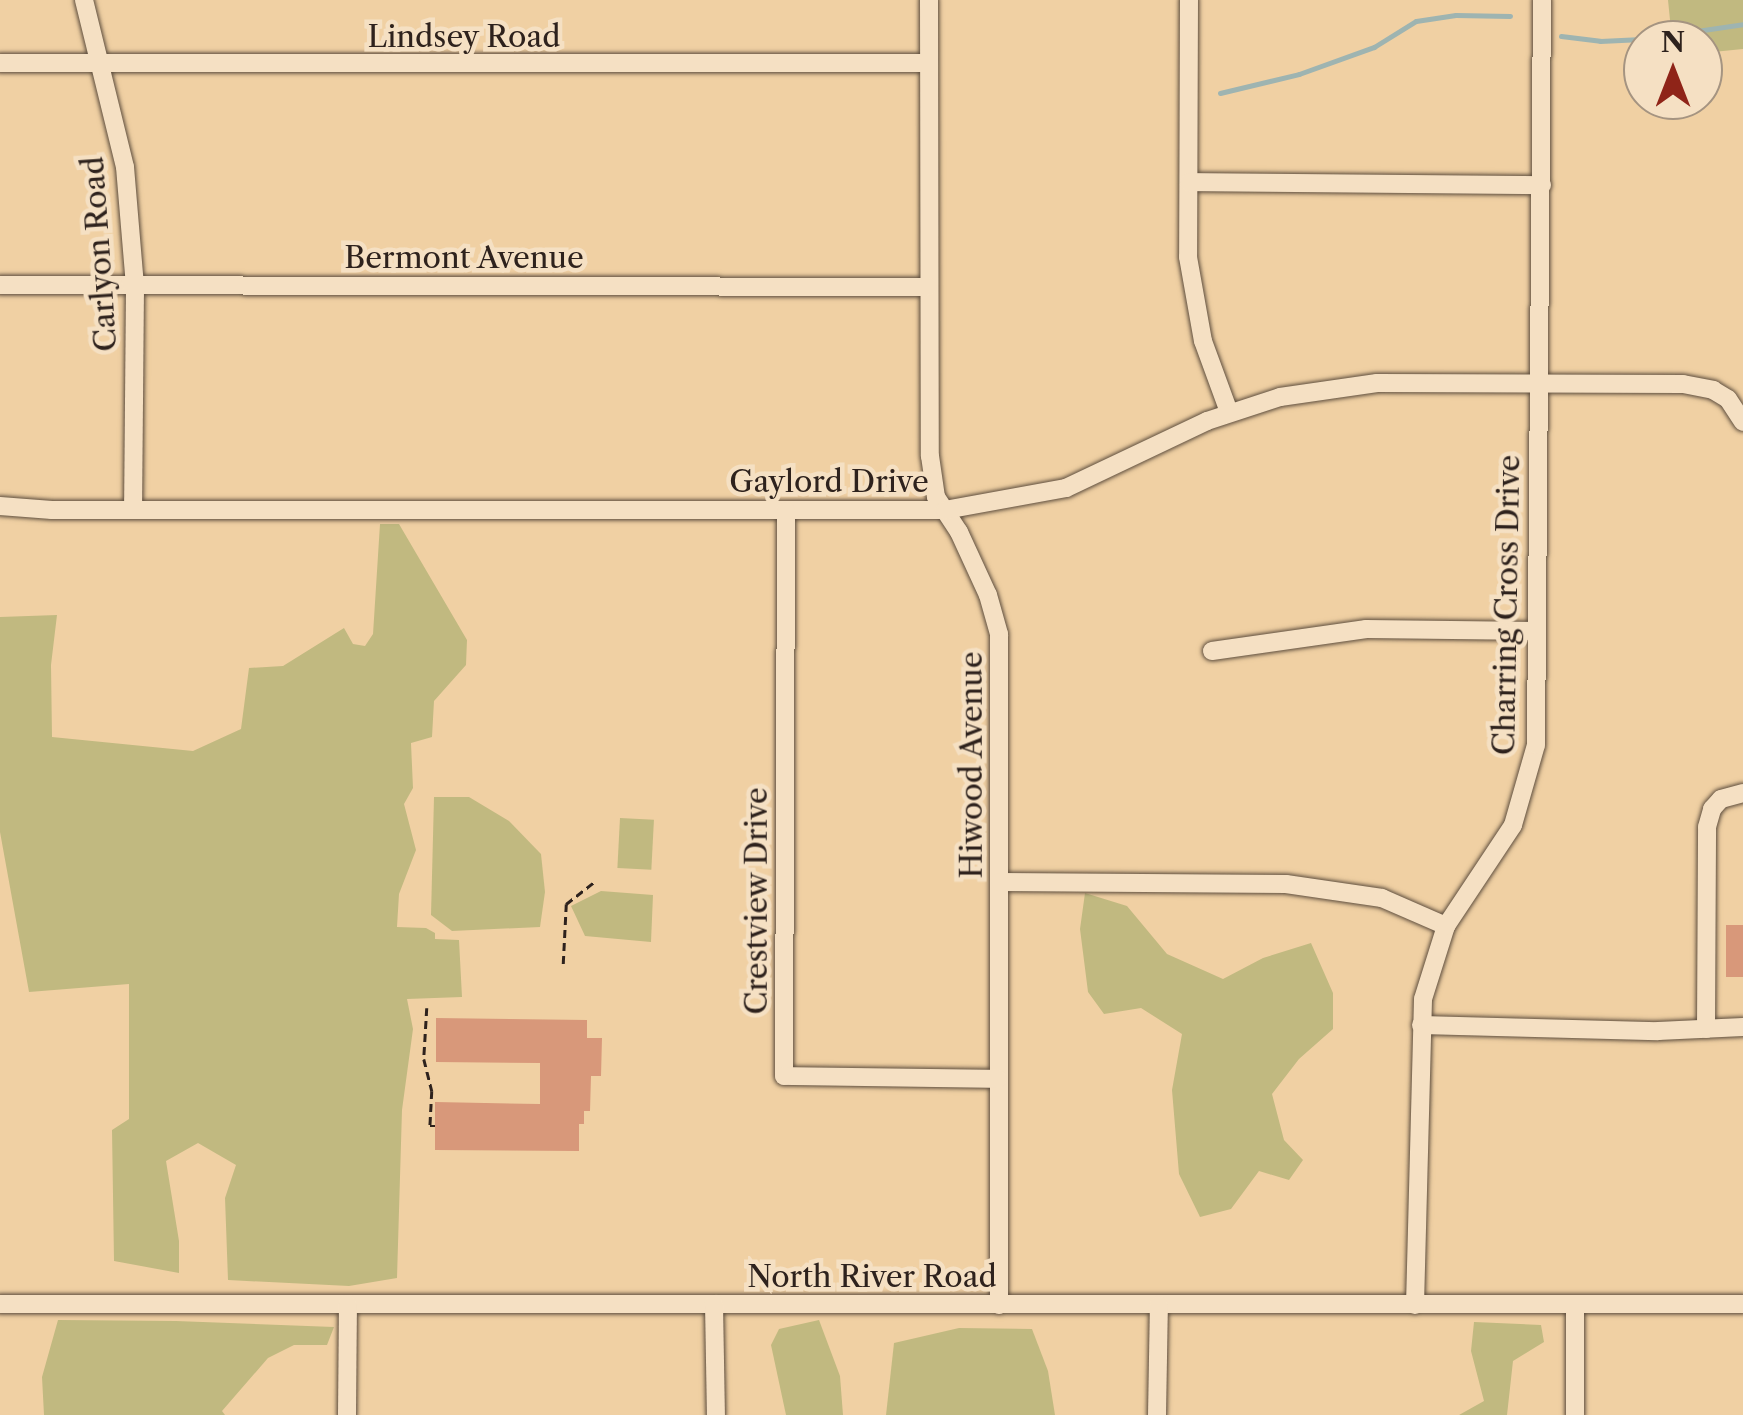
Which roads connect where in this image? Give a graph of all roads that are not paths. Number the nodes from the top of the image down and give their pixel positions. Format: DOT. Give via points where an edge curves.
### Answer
graph roads {
  1 [pos="84,0"];
  2 [pos="929,0"];
  3 [pos="1188,0"];
  4 [pos="1542,0"];
  5 [pos="0,63"];
  6 [pos="101,63"];
  7 [pos="929,63"];
  8 [pos="1188,182"];
  9 [pos="1542,185"];
  10 [pos="0,285"];
  11 [pos="135,287"];
  12 [pos="928,287"];
  13 [pos="1539,384"];
  14 [pos="1229,412"];
  15 [pos="1743,422"];
  16 [pos="0,506"];
  17 [pos="133,508"];
  18 [pos="945,510"];
  19 [pos="786,511"];
  20 [pos="1537,631"];
  21 [pos="1212,651"];
  22 [pos="1743,792"];
  23 [pos="1000,882"];
  24 [pos="1446,926"];
  25 [pos="1421,1025"];
  26 [pos="1743,1027"];
  27 [pos="1706,1029"];
  28 [pos="998,1079"];
  29 [pos="0,1304"];
  30 [pos="348,1304"];
  31 [pos="714,1304"];
  32 [pos="1743,1304"];
  33 [pos="999,1305"];
  34 [pos="1159,1305"];
  35 [pos="1415,1305"];
  36 [pos="1576,1305"];
  37 [pos="347,1415"];
  38 [pos="716,1415"];
  39 [pos="1157,1415"];
  40 [pos="1575,1415"];
  1 -- 6 [label="street, Carlyon Road"];
  2 -- 7 [label="street, Hiwood Avenue"];
  3 -- 8 [label="street"];
  4 -- 9 [label="street, Charring Cross Drive"];
  5 -- 6 [label="street, Lindsey Road"];
  6 -- 7 [label="street, Lindsey Road"];
  6 -- 11 [label="street, Carlyon Road" via="125,167"];
  7 -- 12 [label="street, Hiwood Avenue"];
  8 -- 9 [label="street"];
  8 -- 14 [label="street" via="1194,300"];
  9 -- 13 [label="street, Charring Cross Drive"];
  10 -- 11 [label="street, Bermont Avenue"];
  11 -- 12 [label="street, Bermont Avenue"];
  11 -- 17 [label="street, Carlyon Road"];
  12 -- 18 [label="street, Hiwood Avenue" via="930,456 936,497"];
  13 -- 14 [label="street, Gaylord Drive" via="1377,383 1314,389"];
  13 -- 15 [label="street, Gaylord Drive" via="1682,384 1712,390"];
  13 -- 20 [label="street, Charring Cross Drive"];
  14 -- 18 [label="street, Gaylord Drive" via="1080,482"];
  16 -- 17 [label="street, Gaylord Drive"];
  17 -- 19 [label="street, Gaylord Drive"];
  18 -- 19 [label="street, Gaylord Drive"];
  18 -- 23 [label="street, Hiwood Avenue" via="988,595 998,634"];
  19 -- 28 [label="street, Crestview Drive" via="784,1076"];
  20 -- 21 [label="street" via="1366,629"];
  20 -- 24 [label="street, Charring Cross Drive" via="1536,745 1527,786 1494,858"];
  22 -- 27 [label="street" via="1721,799 1708,827"];
  23 -- 24 [label="street" via="1286,884 1382,898"];
  23 -- 28 [label="street, Hiwood Avenue"];
  24 -- 25 [label="street, Charring Cross Drive"];
  25 -- 27 [label="street"];
  25 -- 35 [label="street, Charring Cross Drive"];
  26 -- 27 [label="street"];
  28 -- 33 [label="street, Hiwood Avenue"];
  29 -- 30 [label="street, North River Road"];
  30 -- 31 [label="street, North River Road"];
  30 -- 37 [label="street"];
  31 -- 33 [label="street, North River Road"];
  31 -- 38 [label="street"];
  32 -- 36 [label="street, North River Road"];
  33 -- 34 [label="street, North River Road"];
  34 -- 35 [label="street, North River Road"];
  34 -- 39 [label="street"];
  35 -- 36 [label="street, North River Road"];
  36 -- 40 [label="street"];
}
